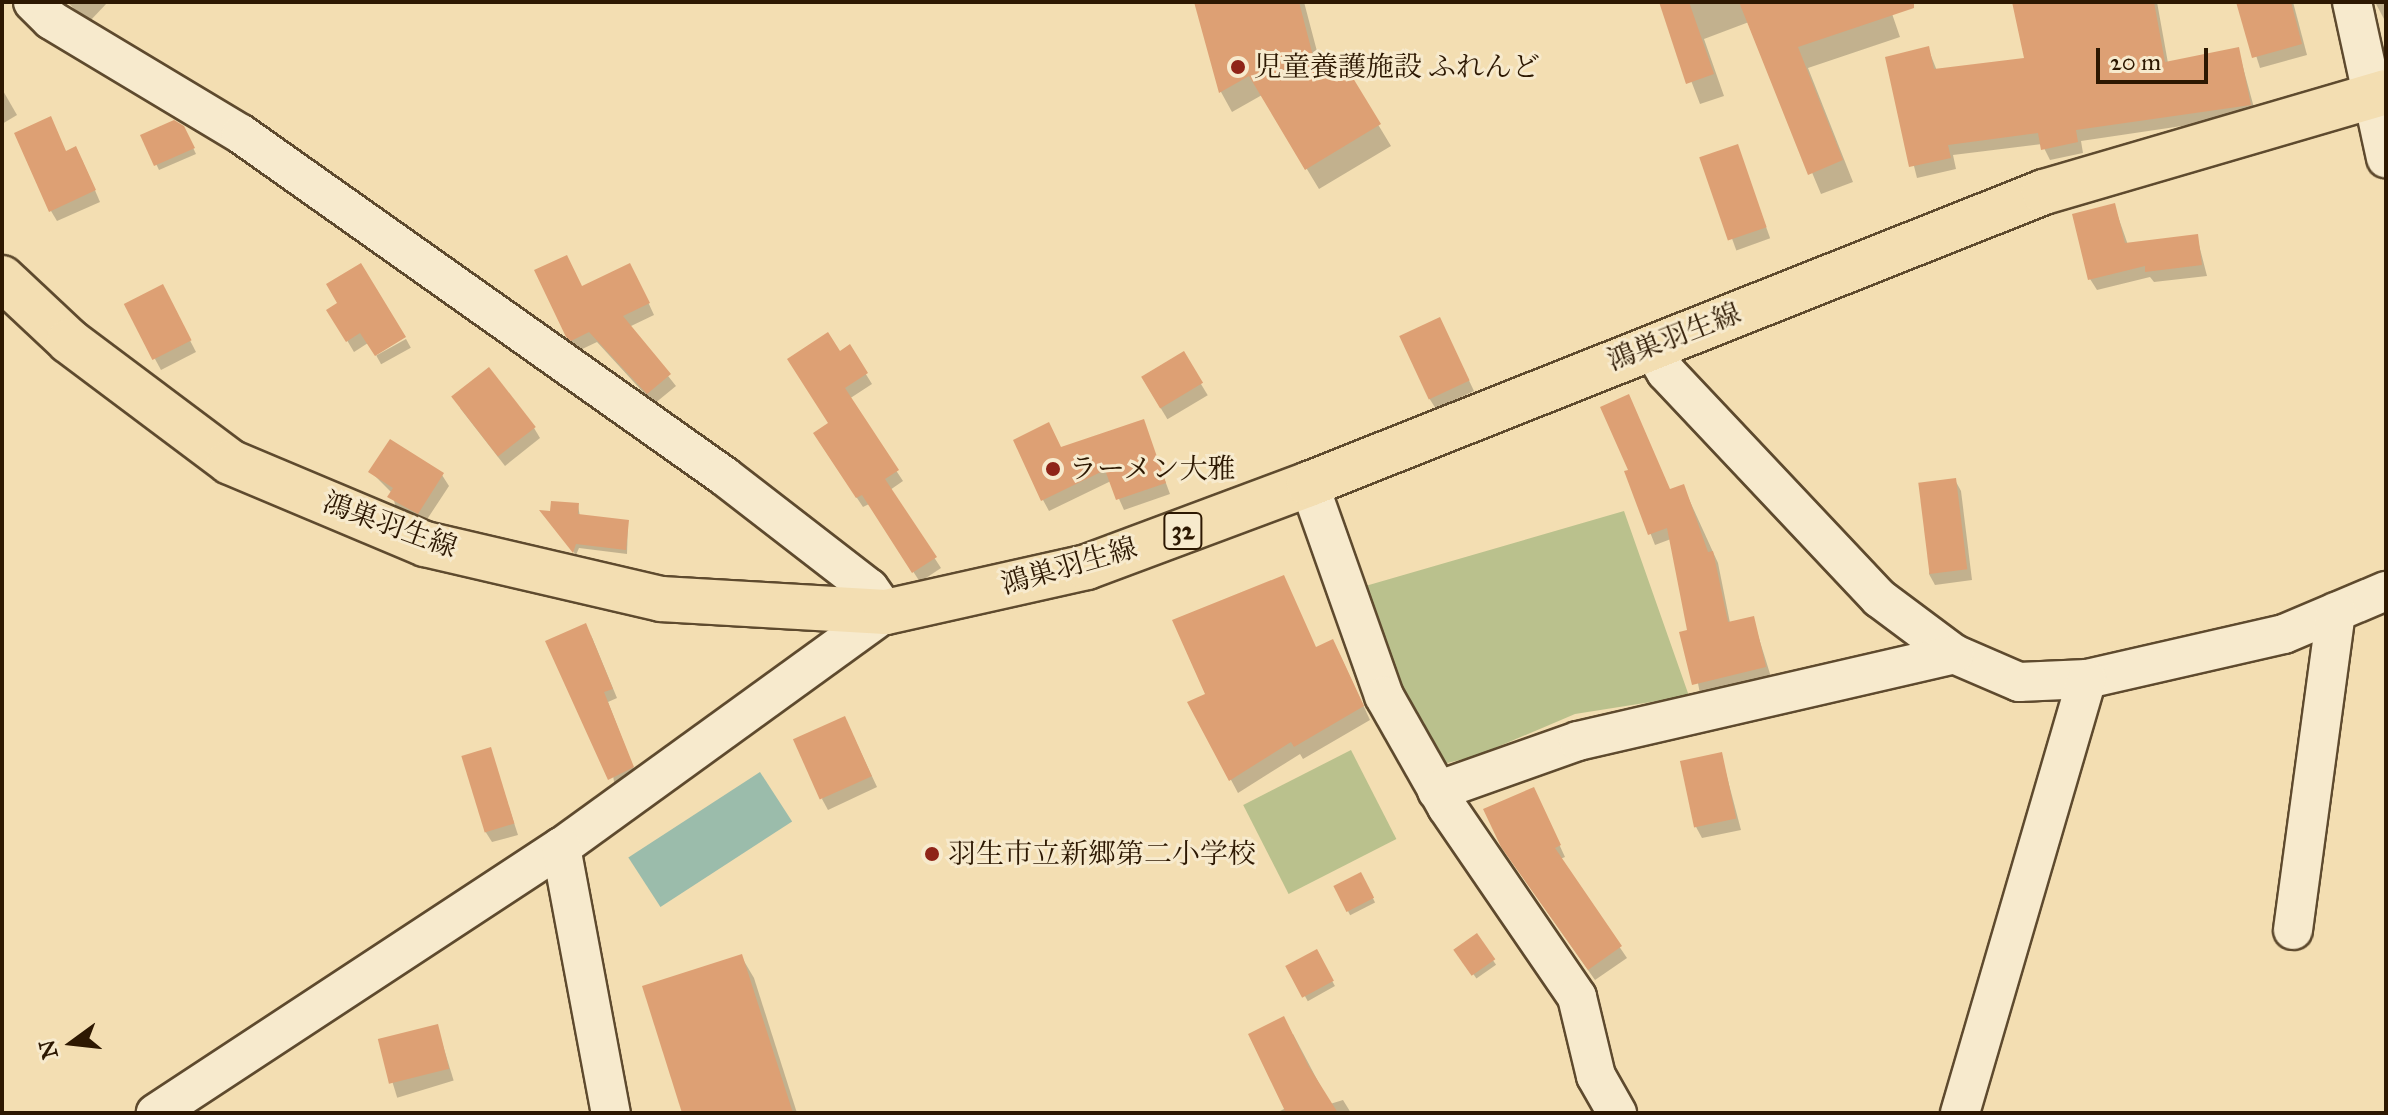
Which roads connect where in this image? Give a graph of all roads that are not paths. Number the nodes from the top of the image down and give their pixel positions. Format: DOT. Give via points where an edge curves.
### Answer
graph roads {
  1 [pos="33,2"];
  2 [pos="2352,2"];
  3 [pos="2380,93"];
  4 [pos="2386,158"];
  5 [pos="2,278"];
  6 [pos="1651,347"];
  7 [pos="1309,484"];
  8 [pos="2386,591"];
  9 [pos="886,612"];
  10 [pos="2336,612"];
  11 [pos="1954,654"];
  12 [pos="2087,679"];
  13 [pos="1437,791"];
  14 [pos="561,847"];
  15 [pos="2293,930"];
  16 [pos="156,1113"];
  17 [pos="611,1113"];
  18 [pos="1617,1113"];
  19 [pos="1960,1113"];
  1 -- 9 [label="street" via="51,20 241,134 724,476 869,588"];
  2 -- 3 [label="street"];
  3 -- 4 [label="street"];
  3 -- 6 [label="main road, 鴻巣羽生線 / 32" via="2044,192"];
  5 -- 9 [label="main road, 鴻巣羽生線 / 32" via="69,341 230,462 425,544 661,599"];
  6 -- 7 [label="main road, 鴻巣羽生線 / 32"];
  6 -- 11 [label="street" via="1666,372 1879,598"];
  7 -- 9 [label="main road, 鴻巣羽生線 / 32" via="1087,567"];
  7 -- 13 [label="street" via="1384,696"];
  8 -- 10 [label="street"];
  9 -- 14 [label="street"];
  10 -- 12 [label="street" via="2284,634"];
  10 -- 15 [label="street"];
  11 -- 12 [label="street" via="2019,682"];
  11 -- 13 [label="street" via="1578,741"];
  12 -- 19 [label="street"];
  13 -- 18 [label="street" via="1577,997 1596,1076"];
  14 -- 16 [label="street"];
  14 -- 17 [label="street"];
}
